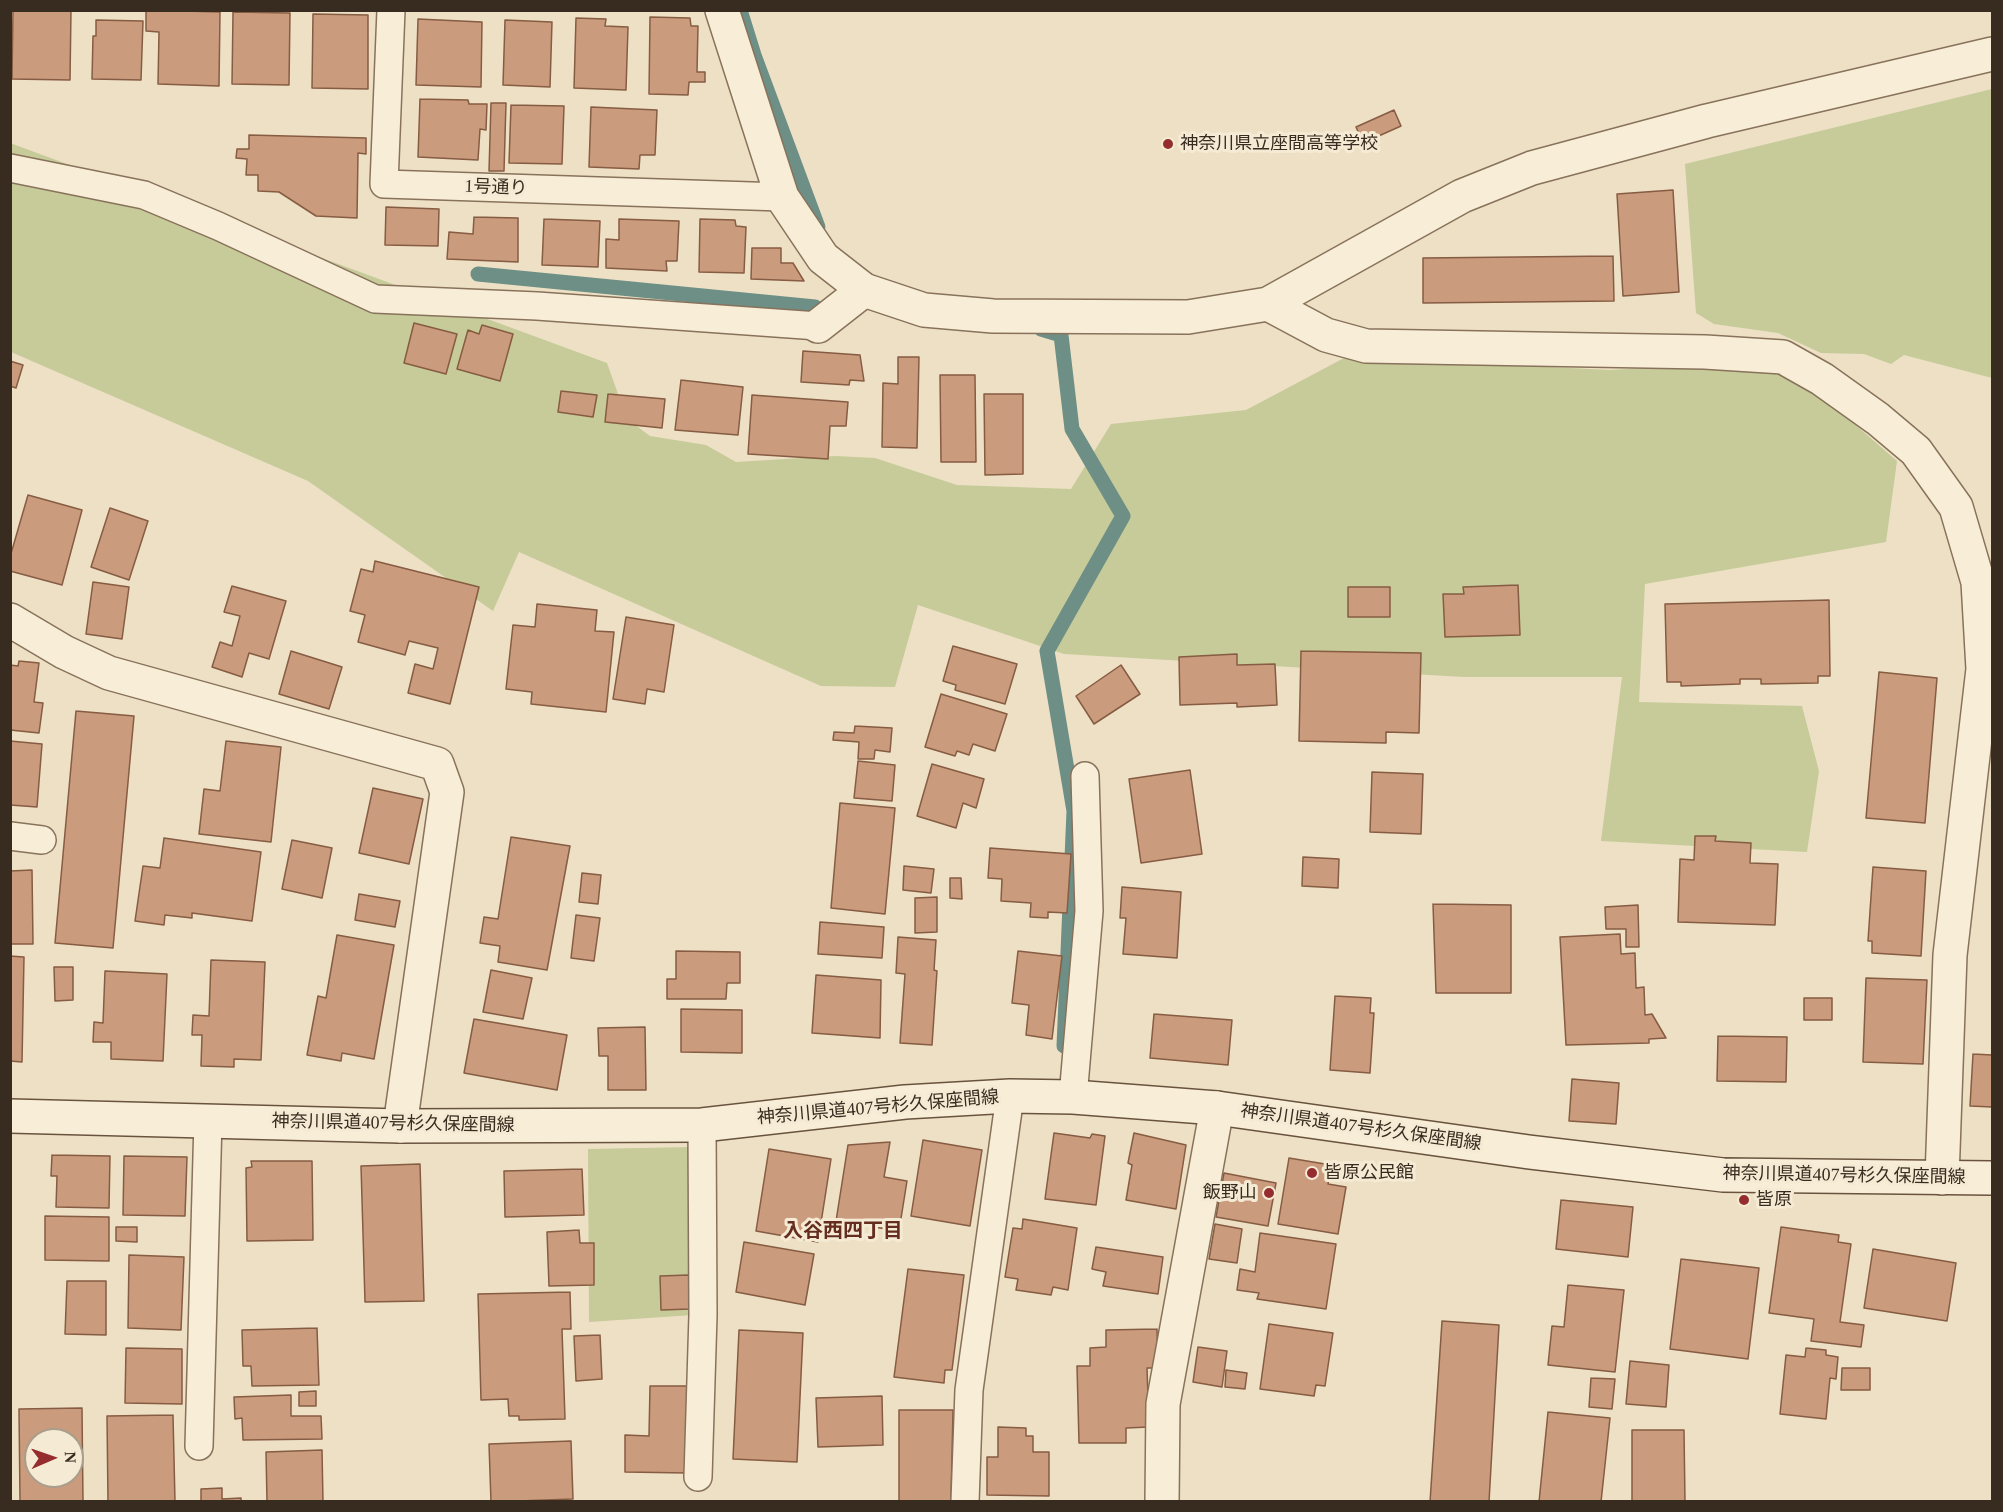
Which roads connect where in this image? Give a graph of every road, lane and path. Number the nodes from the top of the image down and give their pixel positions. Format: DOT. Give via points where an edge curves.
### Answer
graph roads {
  1 [pos="391,10"];
  2 [pos="722,10"];
  3 [pos="1992,54"];
  4 [pos="10,168"];
  5 [pos="782,197"];
  6 [pos="864,290"];
  7 [pos="1268,303"];
  8 [pos="818,326"];
  9 [pos="10,620"];
  10 [pos="1085,776"];
  11 [pos="10,836"];
  12 [pos="42,840"];
  13 [pos="1010,1096"];
  14 [pos="1073,1097"];
  15 [pos="1217,1108"];
  16 [pos="10,1116"];
  17 [pos="208,1120"];
  18 [pos="702,1125"];
  19 [pos="400,1126"];
  20 [pos="1942,1178"];
  21 [pos="1992,1178"];
  22 [pos="199,1446"];
  23 [pos="698,1478"];
  24 [pos="965,1502"];
  25 [pos="1162,1502"];
  1 -- 5 [label="lane, 1号通り" via="384,184"];
  2 -- 5 [label="street"];
  3 -- 7 [label="street" via="1707,121 1532,168 1462,196"];
  4 -- 8 [label="lane" via="144,195 375,299"];
  5 -- 6 [label="street" via="823,258"];
  6 -- 7 [label="street" via="924,310 993,316 1188,317"];
  6 -- 8 [label="street"];
  7 -- 20 [label="street" via="1326,335 1366,346 1783,357 1822,379 1916,451 1956,507 1978,582 1983,669 1950,955"];
  9 -- 19 [label="street" via="109,674 437,764 447,792"];
  10 -- 14 [label="lane" via="1089,911"];
  11 -- 12 [label="lane"];
  13 -- 14 [label="street, 神奈川県道407号杉久保座間線"];
  13 -- 18 [label="street, 神奈川県道407号杉久保座間線" via="904,1102"];
  13 -- 24 [label="lane" via="969,1390"];
  14 -- 15 [label="street, 神奈川県道407号杉久保座間線"];
  15 -- 20 [label="street, 神奈川県道407号杉久保座間線" via="1723,1175"];
  15 -- 25 [label="street" via="1163,1404"];
  16 -- 17 [label="street, 神奈川県道407号杉久保座間線"];
  17 -- 19 [label="street, 神奈川県道407号杉久保座間線"];
  17 -- 22 [label="lane"];
  18 -- 19 [label="street, 神奈川県道407号杉久保座間線"];
  18 -- 23 [label="lane" via="703,1315"];
  20 -- 21 [label="street, 神奈川県道407号杉久保座間線"];
}
